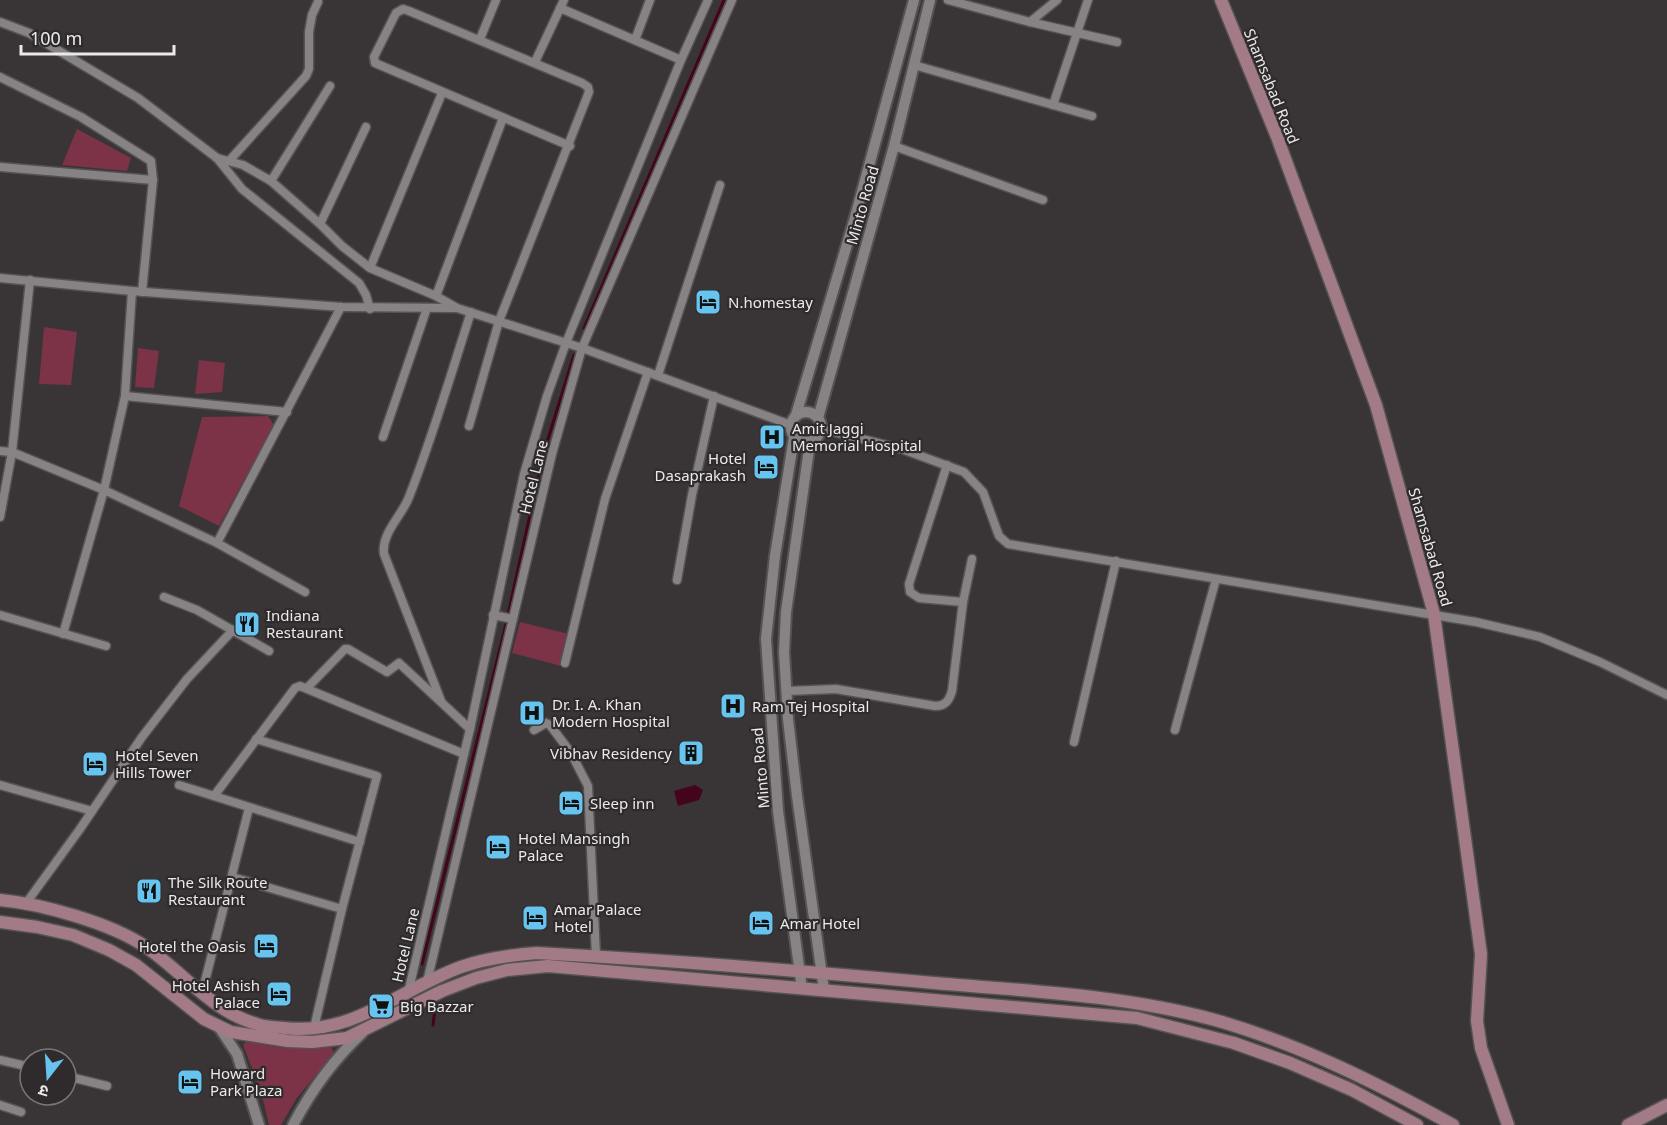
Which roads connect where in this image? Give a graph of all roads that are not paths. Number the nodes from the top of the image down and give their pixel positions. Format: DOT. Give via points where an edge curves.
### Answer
graph roads {
  1 [pos="496,0"];
  2 [pos="651,0"];
  3 [pos="708,0"];
  4 [pos="732,0"];
  5 [pos="914,0"];
  6 [pos="930,0"];
  7 [pos="948,0"];
  8 [pos="1058,0"];
  9 [pos="1088,0"];
  10 [pos="1221,0"];
  11 [pos="319,1"];
  12 [pos="562,4"];
  13 [pos="0,22"];
  14 [pos="1030,22"];
  15 [pos="1077,33"];
  16 [pos="480,39"];
  17 [pos="635,40"];
  18 [pos="1117,42"];
  19 [pos="681,60"];
  20 [pos="535,62"];
  21 [pos="914,65"];
  22 [pos="0,77"];
  23 [pos="330,86"];
  24 [pos="442,93"];
  25 [pos="1053,105"];
  26 [pos="1092,116"];
  27 [pos="503,118"];
  28 [pos="366,127"];
  29 [pos="570,146"];
  30 [pos="894,146"];
  31 [pos="217,158"];
  32 [pos="229,161"];
  33 [pos="0,167"];
  34 [pos="153,180"];
  35 [pos="271,181"];
  36 [pos="720,185"];
  37 [pos="1043,200"];
  38 [pos="320,224"];
  39 [pos="370,268"];
  40 [pos="0,278"];
  41 [pos="30,280"];
  42 [pos="132,291"];
  43 [pos="142,292"];
  44 [pos="436,296"];
  45 [pos="341,307"];
  46 [pos="427,308"];
  47 [pos="457,308"];
  48 [pos="370,309"];
  49 [pos="471,312"];
  50 [pos="499,321"];
  51 [pos="566,343"];
  52 [pos="582,348"];
  53 [pos="648,372"];
  54 [pos="658,375"];
  55 [pos="125,396"];
  56 [pos="714,396"];
  57 [pos="287,412"];
  58 [pos="818,417"];
  59 [pos="793,420"];
  60 [pos="469,426"];
  61 [pos="822,429"];
  62 [pos="383,437"];
  63 [pos="794,437"];
  64 [pos="810,442"];
  65 [pos="0,451"];
  66 [pos="12,452"];
  67 [pos="947,465"];
  68 [pos="104,490"];
  69 [pos="0,518"];
  70 [pos="217,543"];
  71 [pos="972,559"];
  72 [pos="1116,561"];
  73 [pos="1216,579"];
  74 [pos="677,580"];
  75 [pos="305,592"];
  76 [pos="164,597"];
  77 [pos="963,602"];
  78 [pos="1434,614"];
  79 [pos="0,615"];
  80 [pos="493,615"];
  81 [pos="513,619"];
  82 [pos="233,630"];
  83 [pos="63,634"];
  84 [pos="106,646"];
  85 [pos="269,651"];
  86 [pos="565,663"];
  87 [pos="307,688"];
  88 [pos="787,691"];
  89 [pos="1667,695"];
  90 [pos="441,702"];
  91 [pos="470,729"];
  92 [pos="534,730"];
  93 [pos="1174,730"];
  94 [pos="256,738"];
  95 [pos="1074,742"];
  96 [pos="464,754"];
  97 [pos="179,785"];
  98 [pos="0,786"];
  99 [pos="456,787"];
  100 [pos="472,790"];
  101 [pos="214,796"];
  102 [pos="797,798"];
  103 [pos="777,801"];
  104 [pos="249,808"];
  105 [pos="92,811"];
  106 [pos="360,842"];
  107 [pos="232,877"];
  108 [pos="0,900"];
  109 [pos="27,902"];
  110 [pos="342,909"];
  111 [pos="0,922"];
  112 [pos="596,956"];
  113 [pos="800,972"];
  114 [pos="820,973"];
  115 [pos="427,982"];
  116 [pos="802,989"];
  117 [pos="824,990"];
  118 [pos="202,993"];
  119 [pos="407,994"];
  120 [pos="219,1027"];
  121 [pos="314,1028"];
  122 [pos="364,1030"];
  123 [pos="0,1060"];
  124 [pos="18,1064"];
  125 [pos="78,1079"];
  126 [pos="107,1086"];
  127 [pos="1667,1105"];
  128 [pos="0,1106"];
  129 [pos="21,1113"];
  130 [pos="259,1125"];
  131 [pos="293,1125"];
  132 [pos="1417,1125"];
  133 [pos="1453,1125"];
  134 [pos="1508,1125"];
  135 [pos="1628,1125"];
  1 -- 16 [label="street"];
  2 -- 17 [label="street"];
  3 -- 19 [label="street, Hotel Lane"];
  4 -- 52 [label="street, Hotel Lane"];
  5 -- 59 [label="street, Minto Road" via="854,221"];
  6 -- 21 [label="street, Minto Road"];
  7 -- 14 [label="street"];
  8 -- 14 [label="street"];
  9 -- 15 [label="street"];
  10 -- 78 [label="main road, Shamsabad Road" via="1277,137 1376,405"];
  11 -- 32 [label="street" via="310,25 306,76"];
  12 -- 17 [label="street"];
  12 -- 20 [label="street"];
  13 -- 31 [label="street" via="29,33 100,74"];
  14 -- 15 [label="street"];
  15 -- 18 [label="street"];
  15 -- 25 [label="street"];
  16 -- 20 [label="street"];
  16 -- 24 [label="street" via="409,11 399,9 396,13 374,57 375,63"];
  17 -- 19 [label="street"];
  19 -- 51 [label="street, Hotel Lane"];
  20 -- 29 [label="street" via="588,87 588,98"];
  21 -- 25 [label="street"];
  21 -- 30 [label="street, Minto Road"];
  22 -- 34 [label="street" via="81,117 150,159"];
  23 -- 35 [label="street"];
  24 -- 27 [label="street"];
  24 -- 39 [label="street"];
  25 -- 26 [label="street"];
  27 -- 29 [label="street"];
  27 -- 44 [label="street"];
  28 -- 38 [label="street"];
  29 -- 50 [label="street"];
  30 -- 37 [label="street"];
  30 -- 58 [label="street, Minto Road"];
  31 -- 32 [label="street"];
  31 -- 48 [label="street" via="242,189 359,283"];
  32 -- 35 [label="street"];
  33 -- 34 [label="street"];
  34 -- 43 [label="street"];
  35 -- 38 [label="street"];
  36 -- 54 [label="street"];
  38 -- 39 [label="street"];
  39 -- 44 [label="street"];
  40 -- 41 [label="street"];
  41 -- 42 [label="street"];
  41 -- 66 [label="street"];
  42 -- 43 [label="street"];
  42 -- 55 [label="street"];
  43 -- 45 [label="street"];
  44 -- 47 [label="street"];
  45 -- 48 [label="street"];
  45 -- 57 [label="street"];
  46 -- 47 [label="street"];
  46 -- 48 [label="street"];
  46 -- 62 [label="street"];
  47 -- 49 [label="street"];
  49 -- 50 [label="street"];
  49 -- 90 [label="street" via="429,446 404,509 383,545"];
  50 -- 51 [label="street"];
  50 -- 60 [label="street"];
  51 -- 52 [label="street"];
  51 -- 80 [label="street, Hotel Lane" via="524,474"];
  52 -- 53 [label="street"];
  52 -- 81 [label="street, Hotel Lane"];
  53 -- 54 [label="street"];
  53 -- 86 [label="street" via="605,499"];
  54 -- 56 [label="street"];
  55 -- 57 [label="street"];
  55 -- 68 [label="street"];
  56 -- 59 [label="street"];
  56 -- 74 [label="street"];
  57 -- 70 [label="street"];
  58 -- 59 [label="street" via="807,412"];
  58 -- 61 [label="street"];
  59 -- 63 [label="street"];
  61 -- 64 [label="street"];
  61 -- 67 [label="street"];
  63 -- 64 [label="street"];
  63 -- 103 [label="street, Minto Road" via="766,639"];
  64 -- 88 [label="street" via="786,612"];
  65 -- 66 [label="street"];
  66 -- 68 [label="street"];
  66 -- 69 [label="street"];
  67 -- 72 [label="street" via="964,472 983,492 999,536 1008,544"];
  67 -- 77 [label="street" via="909,584 910,592 919,598"];
  68 -- 70 [label="street"];
  68 -- 83 [label="street"];
  70 -- 75 [label="street"];
  71 -- 77 [label="street"];
  72 -- 73 [label="street"];
  72 -- 95 [label="street"];
  73 -- 78 [label="street"];
  73 -- 93 [label="street"];
  76 -- 82 [label="street"];
  77 -- 88 [label="street" via="952,691 941,706 836,689"];
  78 -- 89 [label="street" via="1540,637"];
  78 -- 134 [label="main road, Shamsabad Road" via="1481,954 1477,1021 1481,1047"];
  79 -- 83 [label="street"];
  80 -- 81 [label="street"];
  80 -- 91 [label="street, Hotel Lane"];
  81 -- 100 [label="street, Hotel Lane"];
  82 -- 85 [label="street"];
  82 -- 105 [label="street" via="186,679"];
  83 -- 84 [label="street"];
  87 -- 90 [label="street" via="348,649 387,672 399,663"];
  87 -- 94 [label="street" via="295,688"];
  87 -- 96 [label="street"];
  88 -- 102 [label="street"];
  90 -- 91 [label="street"];
  91 -- 96 [label="street, Hotel Lane"];
  92 -- 112 [label="street" via="546,723 550,725 571,753 588,786"];
  94 -- 101 [label="street"];
  94 -- 106 [label="street" via="377,776"];
  96 -- 99 [label="street, Hotel Lane"];
  97 -- 101 [label="street"];
  98 -- 105 [label="street"];
  99 -- 100 [label="street"];
  99 -- 119 [label="street, Hotel Lane"];
  100 -- 115 [label="street, Hotel Lane"];
  101 -- 104 [label="street"];
  102 -- 103 [label="street"];
  102 -- 114 [label="street"];
  103 -- 113 [label="street, Minto Road"];
  104 -- 106 [label="street"];
  104 -- 107 [label="street"];
  105 -- 109 [label="street"];
  106 -- 110 [label="street"];
  107 -- 110 [label="street"];
  107 -- 118 [label="street"];
  108 -- 109 [label="main road"];
  109 -- 118 [label="main road" via="78,917 145,946"];
  110 -- 121 [label="street"];
  111 -- 120 [label="main road" via="73,935 109,950 136,965"];
  112 -- 113 [label="main road"];
  112 -- 115 [label="main road" via="537,953 497,957"];
  113 -- 114 [label="main road"];
  113 -- 116 [label="street, Minto Road"];
  114 -- 117 [label="street"];
  114 -- 133 [label="main road" via="1115,999 1178,1011 1252,1032 1357,1074"];
  115 -- 119 [label="main road"];
  116 -- 117 [label="main road"];
  116 -- 122 [label="main road" via="548,966 507,969 442,991"];
  117 -- 132 [label="main road" via="1137,1018 1290,1062"];
  118 -- 121 [label="main road" via="231,1013 257,1024"];
  119 -- 121 [label="main road" via="362,1016"];
  120 -- 122 [label="main road" via="231,1032 312,1042 347,1038"];
  120 -- 130 [label="street" via="237,1054"];
  122 -- 131 [label="street" via="312,1091"];
  123 -- 124 [label="street"];
  125 -- 126 [label="street"];
  127 -- 135 [label="main road"];
  128 -- 129 [label="street"];
}
